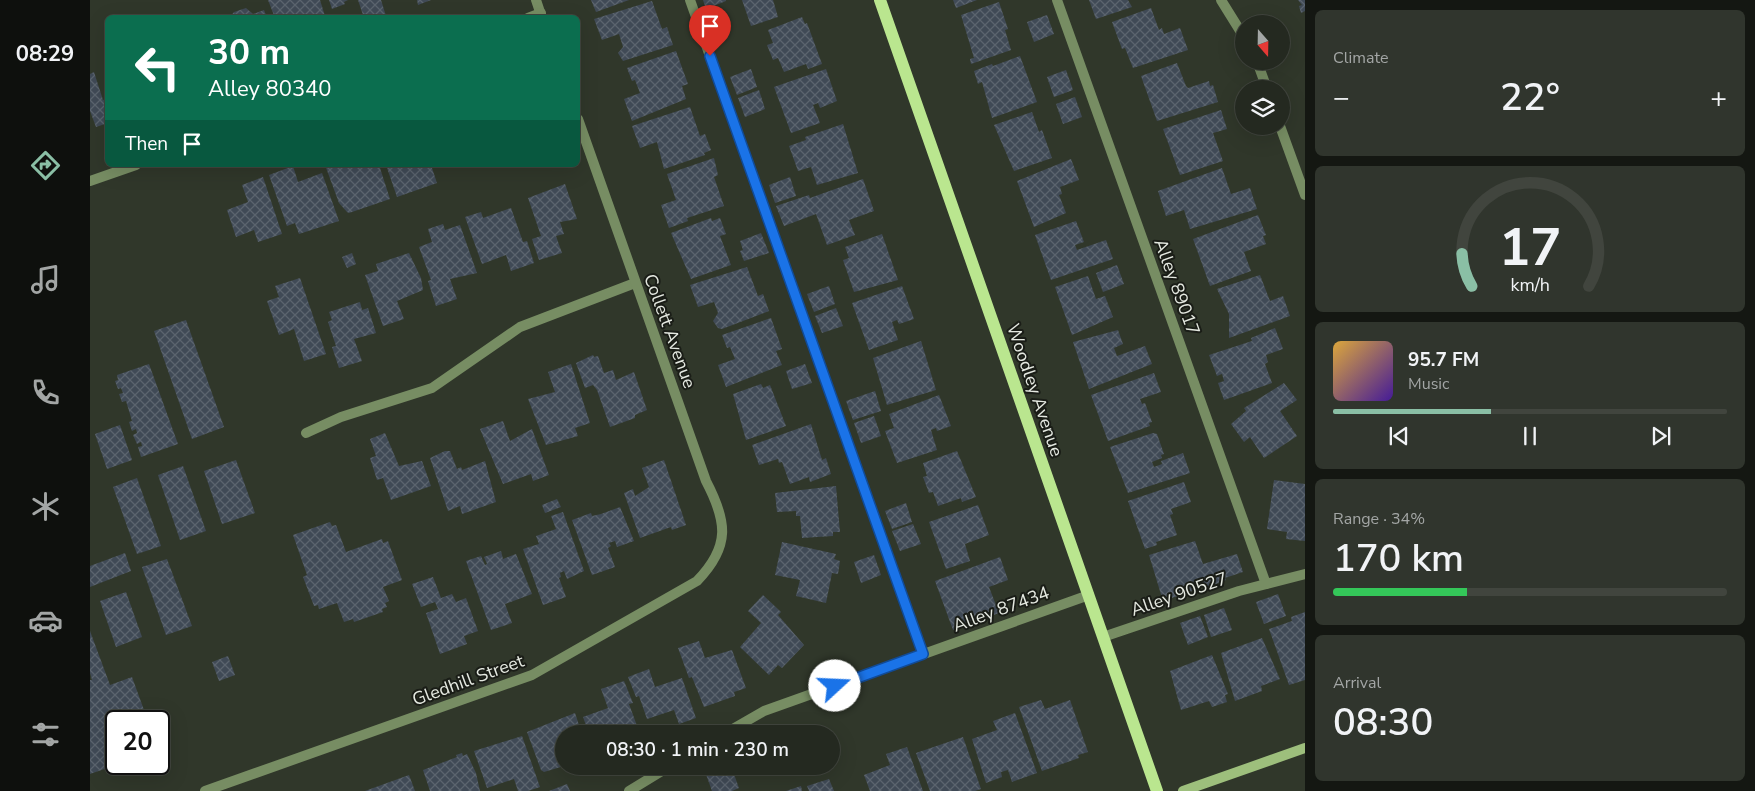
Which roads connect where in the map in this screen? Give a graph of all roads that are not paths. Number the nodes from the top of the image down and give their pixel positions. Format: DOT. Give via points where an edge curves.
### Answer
graph roads {
  1 [pos="536,0"];
  2 [pos="690,0"];
  3 [pos="880,0"];
  4 [pos="1056,0"];
  5 [pos="1221,0"];
  6 [pos="541,15"];
  7 [pos="1235,23"];
  8 [pos="580,124"];
  9 [pos="1283,135"];
  10 [pos="130,167"];
  11 [pos="90,181"];
  12 [pos="1305,195"];
  13 [pos="635,283"];
  14 [pos="306,433"];
  15 [pos="718,554"];
  16 [pos="1305,574"];
  17 [pos="1266,584"];
  18 [pos="1089,595"];
  19 [pos="1104,638"];
  20 [pos="923,654"];
  21 [pos="740,725"];
  22 [pos="1305,748"];
  23 [pos="655,775"];
  24 [pos="205,791"];
  25 [pos="629,791"];
  26 [pos="1157,791"];
  27 [pos="1182,791"];
  1 -- 6 [label="street"];
  2 -- 20 [label="street"];
  3 -- 18 [label="main road, Woodley Avenue"];
  4 -- 17 [label="street, Alley 89017"];
  5 -- 7 [label="street"];
  8 -- 13 [label="street, Collett Avenue"];
  9 -- 12 [label="street"];
  10 -- 11 [label="street"];
  13 -- 14 [label="street" via="520,327 432,388 342,417"];
  13 -- 15 [label="street, Collett Avenue" via="706,481 718,502 723,526"];
  15 -- 24 [label="street, Gledhill Street" via="697,581 532,675"];
  16 -- 17 [label="street, Alley 90527"];
  17 -- 19 [label="street, Alley 90527"];
  18 -- 19 [label="main road, Woodley Avenue"];
  18 -- 20 [label="street, Alley 87434"];
  19 -- 26 [label="main road, Woodley Avenue"];
  20 -- 21 [label="street, Alley 87434" via="764,712"];
  22 -- 27 [label="main road"];
  23 -- 25 [label="street"];
}
